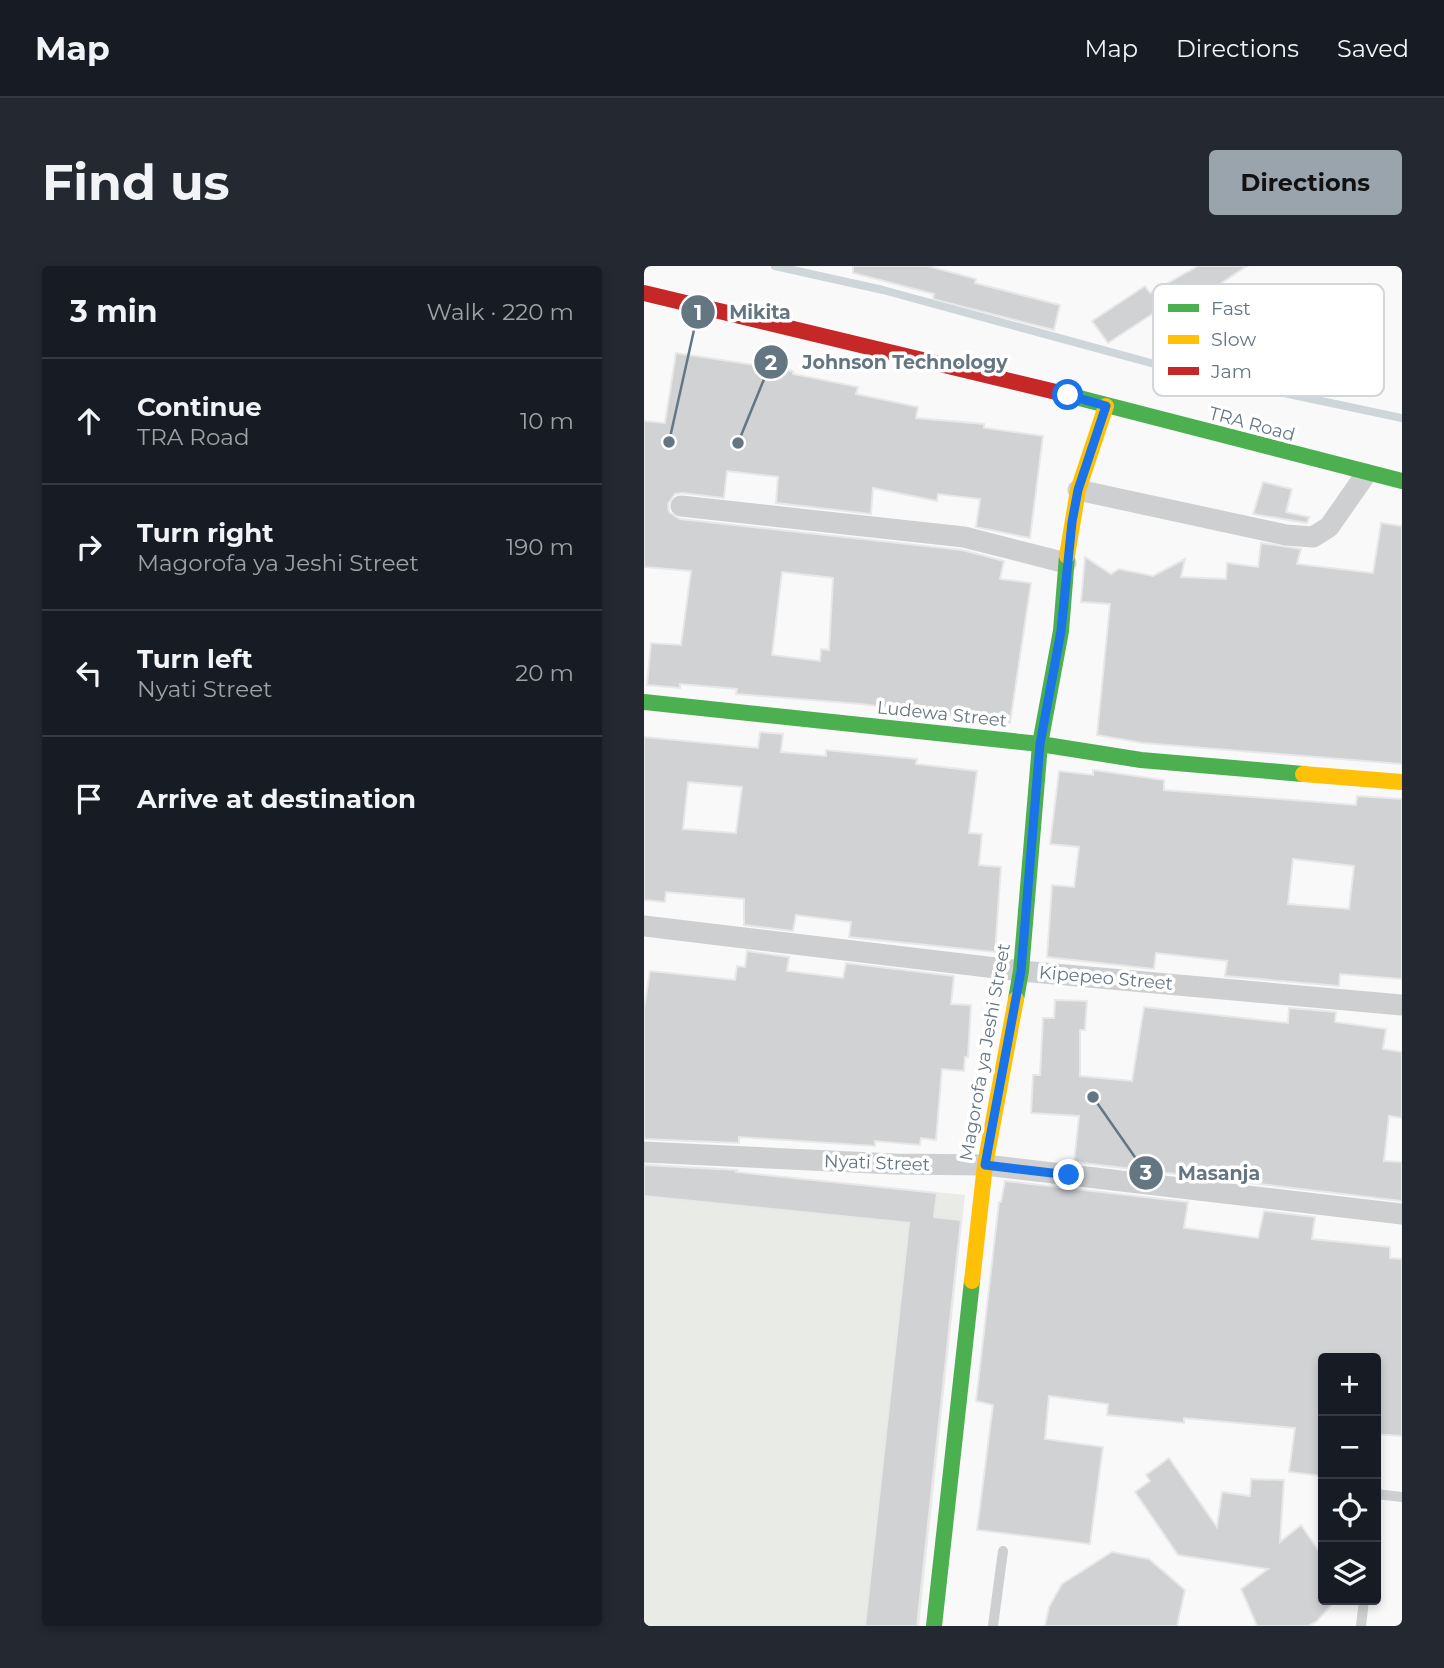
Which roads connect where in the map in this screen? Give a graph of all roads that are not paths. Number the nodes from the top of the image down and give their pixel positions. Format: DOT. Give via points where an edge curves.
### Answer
graph roads {
  1 [pos="644,293"];
  2 [pos="1106,406"];
  3 [pos="1366,474"];
  4 [pos="1402,481"];
  5 [pos="1078,490"];
  6 [pos="681,506"];
  7 [pos="1066,564"];
  8 [pos="644,702"];
  9 [pos="1040,744"];
  10 [pos="1402,782"];
  11 [pos="644,926"];
  12 [pos="1021,971"];
  13 [pos="1402,1005"];
  14 [pos="644,1152"];
  15 [pos="985,1165"];
  16 [pos="1402,1214"];
  17 [pos="1381,1495"];
  18 [pos="1402,1497"];
  19 [pos="1003,1551"];
  20 [pos="1363,1605"];
  21 [pos="934,1626"];
  22 [pos="993,1626"];
  23 [pos="1361,1626"];
  1 -- 2 [label="street, TRA Road"];
  2 -- 3 [label="street, TRA Road"];
  2 -- 5 [label="street, Magorofa ya Jeshi Street"];
  3 -- 4 [label="street, TRA Road"];
  3 -- 5 [label="street" via="1329,527 1313,537"];
  5 -- 7 [label="street, Magorofa ya Jeshi Street"];
  6 -- 7 [label="street" via="964,537"];
  7 -- 9 [label="street, Magorofa ya Jeshi Street" via="1061,631"];
  8 -- 9 [label="street, Ludewa Street"];
  9 -- 10 [label="street, Ludewa Street" via="1141,760"];
  9 -- 12 [label="street, Magorofa ya Jeshi Street"];
  11 -- 12 [label="street, Kipepeo Street"];
  12 -- 13 [label="street, Kipepeo Street"];
  12 -- 15 [label="street, Magorofa ya Jeshi Street"];
  14 -- 15 [label="street, Nyati Street"];
  15 -- 16 [label="street, Nyati Street"];
  15 -- 21 [label="street, Magorofa ya Jeshi Street"];
  17 -- 18 [label="lane"];
  19 -- 22 [label="lane"];
  20 -- 23 [label="lane"];
}
